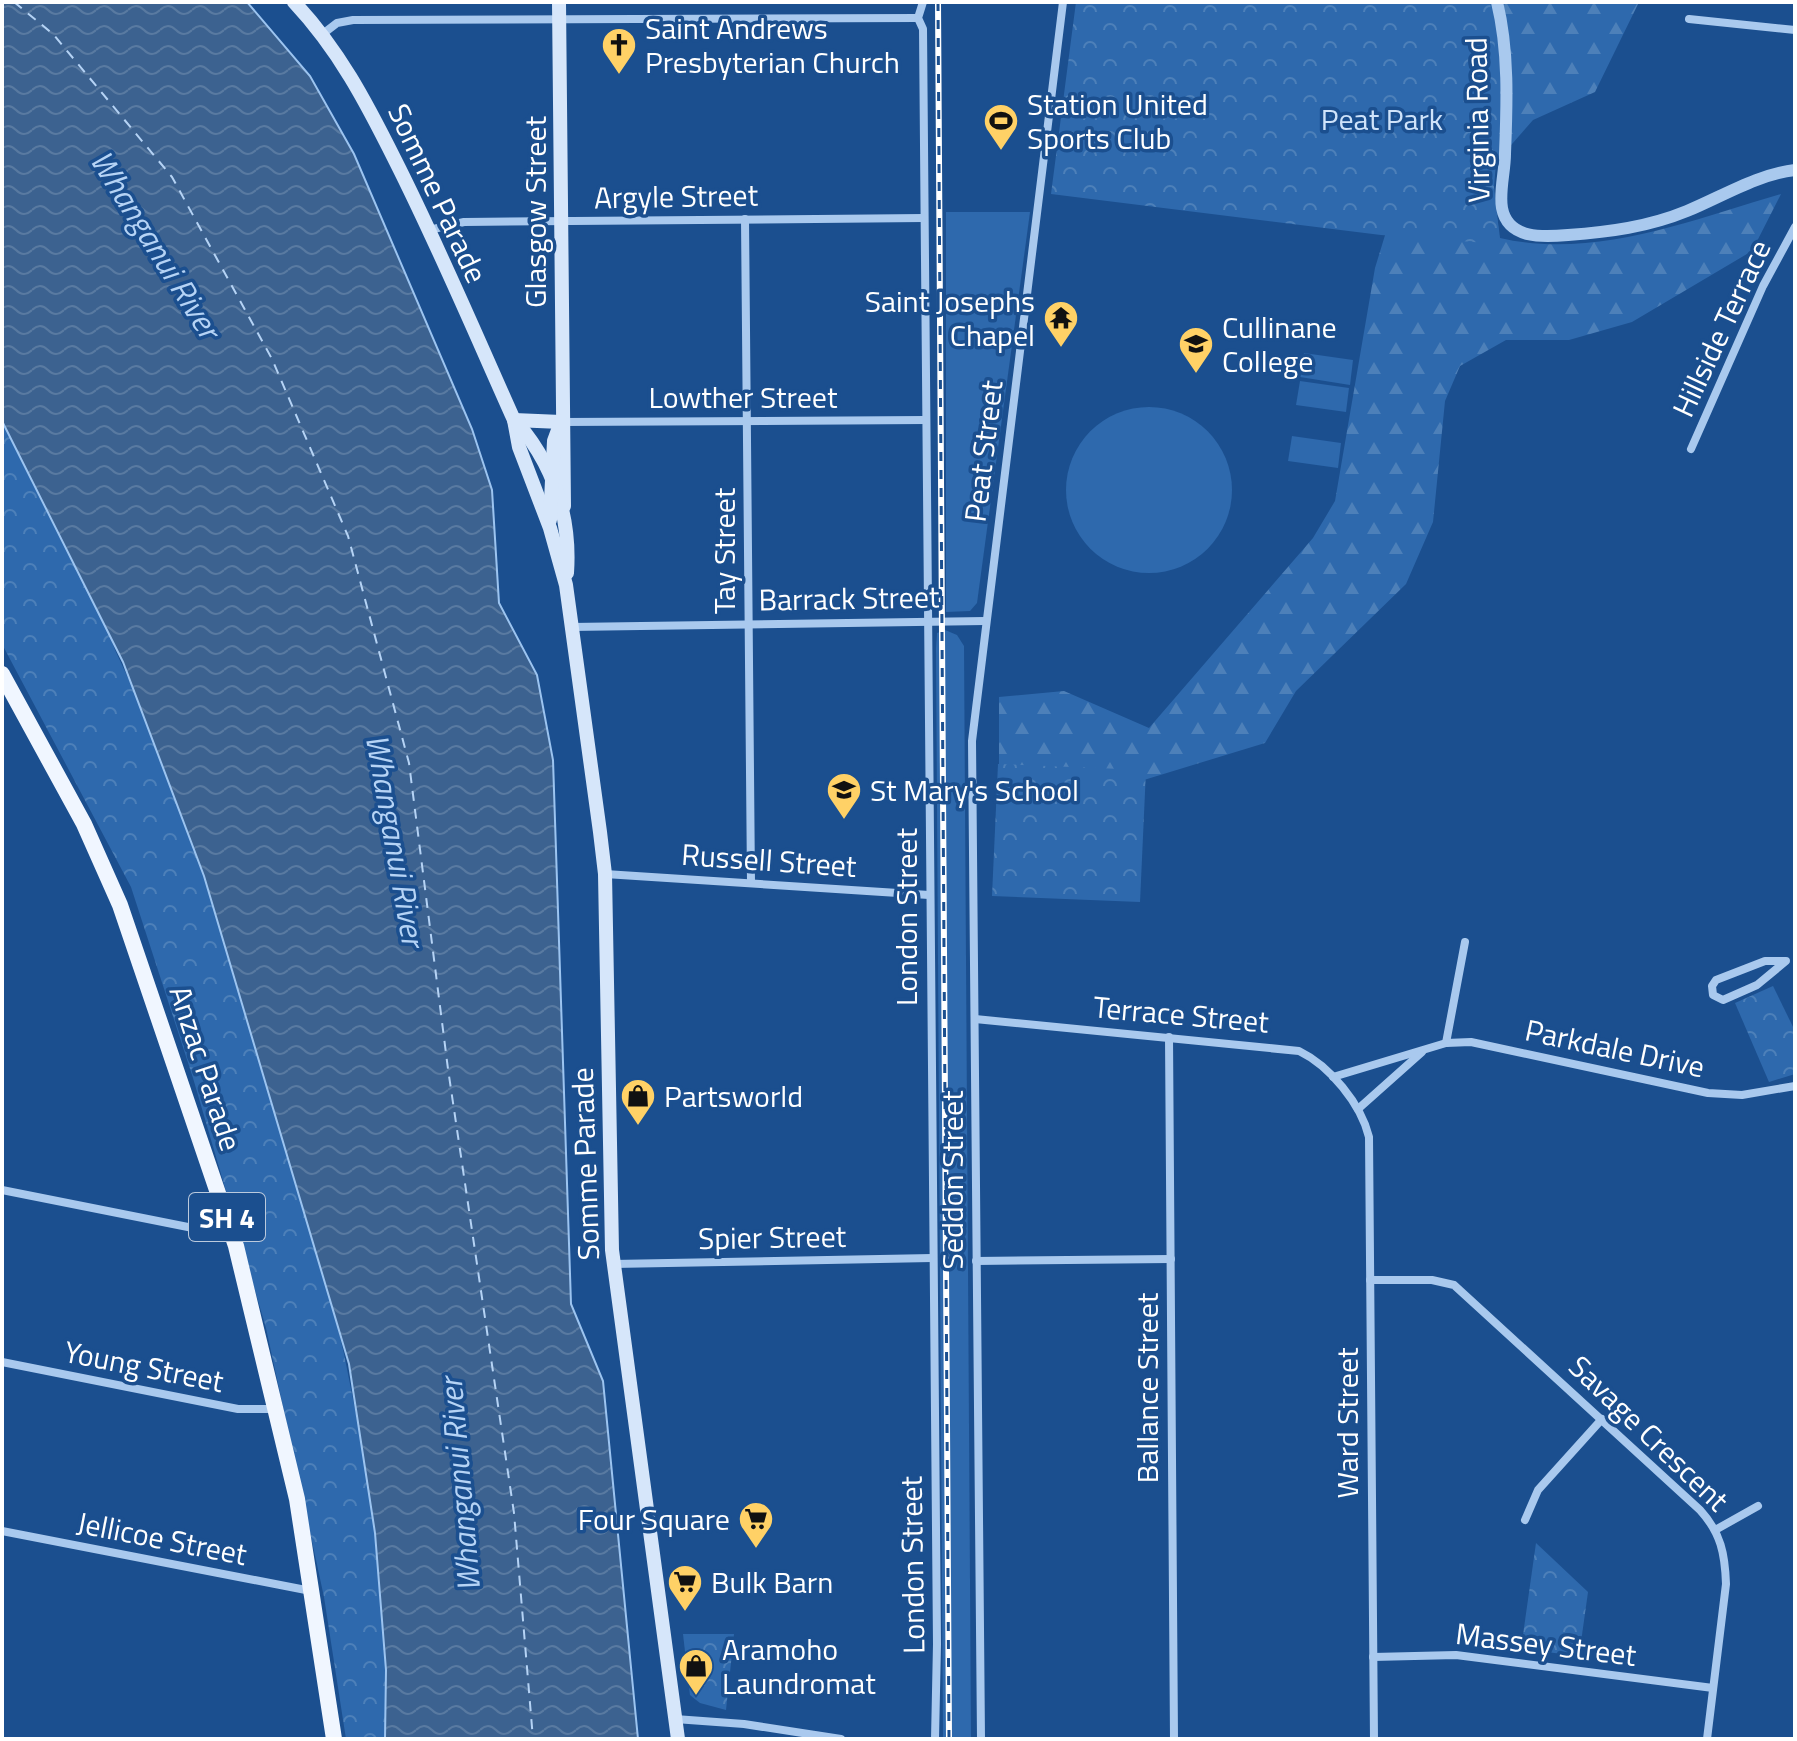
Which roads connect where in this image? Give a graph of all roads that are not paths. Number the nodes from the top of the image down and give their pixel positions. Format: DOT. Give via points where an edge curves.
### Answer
graph roads {
  1 [pos="294,2"];
  2 [pos="559,2"];
  3 [pos="923,2"];
  4 [pos="1063,2"];
  5 [pos="1497,2"];
  6 [pos="918,18"];
  7 [pos="559,19"];
  8 [pos="1689,19"];
  9 [pos="1795,30"];
  10 [pos="324,33"];
  11 [pos="1795,170"];
  12 [pos="924,218"];
  13 [pos="745,219"];
  14 [pos="561,221"];
  15 [pos="1795,227"];
  16 [pos="429,230"];
  17 [pos="514,420"];
  18 [pos="926,420"];
  19 [pos="561,422"];
  20 [pos="747,422"];
  21 [pos="1691,449"];
  22 [pos="551,475"];
  23 [pos="564,506"];
  24 [pos="550,528"];
  25 [pos="566,585"];
  26 [pos="927,621"];
  27 [pos="985,621"];
  28 [pos="748,623"];
  29 [pos="570,627"];
  30 [pos="2,674"];
  31 [pos="605,874"];
  32 [pos="751,883"];
  33 [pos="929,895"];
  34 [pos="1465,942"];
  35 [pos="1790,961"];
  36 [pos="975,1019"];
  37 [pos="1169,1037"];
  38 [pos="1446,1043"];
  39 [pos="1426,1049"];
  40 [pos="1333,1077"];
  41 [pos="1795,1086"];
  42 [pos="1358,1109"];
  43 [pos="2,1190"];
  44 [pos="231,1230"];
  45 [pos="932,1258"];
  46 [pos="1171,1259"];
  47 [pos="976,1261"];
  48 [pos="613,1264"];
  49 [pos="1370,1280"];
  50 [pos="2,1362"];
  51 [pos="277,1409"];
  52 [pos="1602,1419"];
  53 [pos="1758,1506"];
  54 [pos="1525,1520"];
  55 [pos="1717,1529"];
  56 [pos="2,1531"];
  57 [pos="312,1592"];
  58 [pos="1373,1657"];
  59 [pos="1713,1688"];
  60 [pos="675,1719"];
  61 [pos="334,1739"];
  62 [pos="678,1739"];
  63 [pos="841,1739"];
  64 [pos="935,1739"];
  65 [pos="981,1739"];
  66 [pos="1174,1739"];
  67 [pos="1374,1739"];
  68 [pos="1707,1739"];
  1 -- 10 [label="main road, Somme Parade"];
  2 -- 7 [label="main road, Glasgow Street"];
  3 -- 6 [label="street, London Street"];
  4 -- 27 [label="street, Peat Street"];
  5 -- 11 [label="street, Virginia Road" via="1507,111 1501,205 1508,222 1520,232 1546,237 1631,228"];
  6 -- 7 [label="street"];
  6 -- 12 [label="street, London Street" via="923,29"];
  7 -- 10 [label="street" via="353,20"];
  7 -- 14 [label="main road, Glasgow Street"];
  8 -- 9 [label="street"];
  10 -- 16 [label="main road, Somme Parade" via="350,71"];
  12 -- 13 [label="street, Argyle Street"];
  12 -- 18 [label="street, London Street"];
  13 -- 14 [label="street, Argyle Street"];
  13 -- 20 [label="street, Tay Street"];
  14 -- 16 [label="street, Argyle Street" via="451,222"];
  14 -- 19 [label="main road, Glasgow Street"];
  15 -- 21 [label="street, Hillside Terrace"];
  16 -- 17 [label="main road, Somme Parade"];
  17 -- 19 [label="main road"];
  17 -- 22 [label="main road, Somme Parade"];
  17 -- 24 [label="main road, Somme Parade"];
  18 -- 20 [label="street, Lowther Street"];
  18 -- 26 [label="street, London Street"];
  19 -- 20 [label="street, Lowther Street"];
  19 -- 22 [label="main road, Glasgow Street"];
  19 -- 23 [label="main road, Glasgow Street"];
  20 -- 28 [label="street, Tay Street"];
  22 -- 23 [label="main road, Somme Parade"];
  22 -- 24 [label="main road, Glasgow Street"];
  23 -- 25 [label="main road, Somme Parade"];
  24 -- 25 [label="main road, Somme Parade"];
  25 -- 29 [label="main road, Somme Parade"];
  26 -- 27 [label="street, Barrack Street"];
  26 -- 28 [label="street, Barrack Street"];
  26 -- 33 [label="street, London Street"];
  27 -- 36 [label="street, Seddon Street" via="971,764"];
  28 -- 29 [label="street, Barrack Street"];
  28 -- 32 [label="street, Tay Street"];
  29 -- 31 [label="main road, Somme Parade"];
  30 -- 44 [label="main road, Anzac Parade / SH 4" via="84,824 120,905"];
  31 -- 32 [label="street, Russell Street"];
  31 -- 48 [label="main road, Somme Parade"];
  32 -- 33 [label="street, Russell Street"];
  33 -- 45 [label="street, London Street"];
  34 -- 38 [label="street"];
  35 -- 35 [label="street" via="1747,990 1723,1000 1713,995 1713,983 1721,977 1754,963"];
  36 -- 37 [label="street, Terrace Street"];
  36 -- 47 [label="street, Seddon Street"];
  37 -- 40 [label="street, Terrace Street" via="1299,1051"];
  37 -- 46 [label="street, Ballance Street"];
  38 -- 39 [label="street, Parkdale Drive"];
  38 -- 41 [label="street, Parkdale Drive" via="1486,1045 1708,1093 1742,1095"];
  39 -- 40 [label="street, Parkdale Drive"];
  39 -- 42 [label="street, Parkdale Drive"];
  40 -- 42 [label="street, Terrace Street"];
  42 -- 49 [label="street, Ward Street" via="1369,1137"];
  43 -- 44 [label="street" via="213,1232"];
  44 -- 51 [label="main road, Anzac Parade / SH 4"];
  45 -- 48 [label="street, Spier Street"];
  45 -- 64 [label="street, London Street"];
  46 -- 47 [label="street"];
  46 -- 66 [label="street, Ballance Street"];
  47 -- 65 [label="street, Seddon Street"];
  48 -- 60 [label="main road, Somme Parade"];
  49 -- 52 [label="street, Savage Crescent" via="1454,1285"];
  49 -- 58 [label="street, Ward Street"];
  50 -- 51 [label="street, Young Street" via="238,1409"];
  51 -- 57 [label="main road, Anzac Parade / SH 4"];
  52 -- 54 [label="street" via="1538,1490"];
  52 -- 55 [label="street, Savage Crescent"];
  53 -- 55 [label="street"];
  55 -- 59 [label="street, Savage Crescent" via="1726,1584"];
  56 -- 57 [label="street, Jellicoe Street"];
  57 -- 61 [label="main road, Anzac Parade / SH 4"];
  58 -- 59 [label="street, Massey Street" via="1456,1655"];
  58 -- 67 [label="street, Ward Street"];
  59 -- 68 [label="street, Savage Crescent"];
  60 -- 62 [label="main road, Somme Parade"];
  60 -- 63 [label="street"];
}
